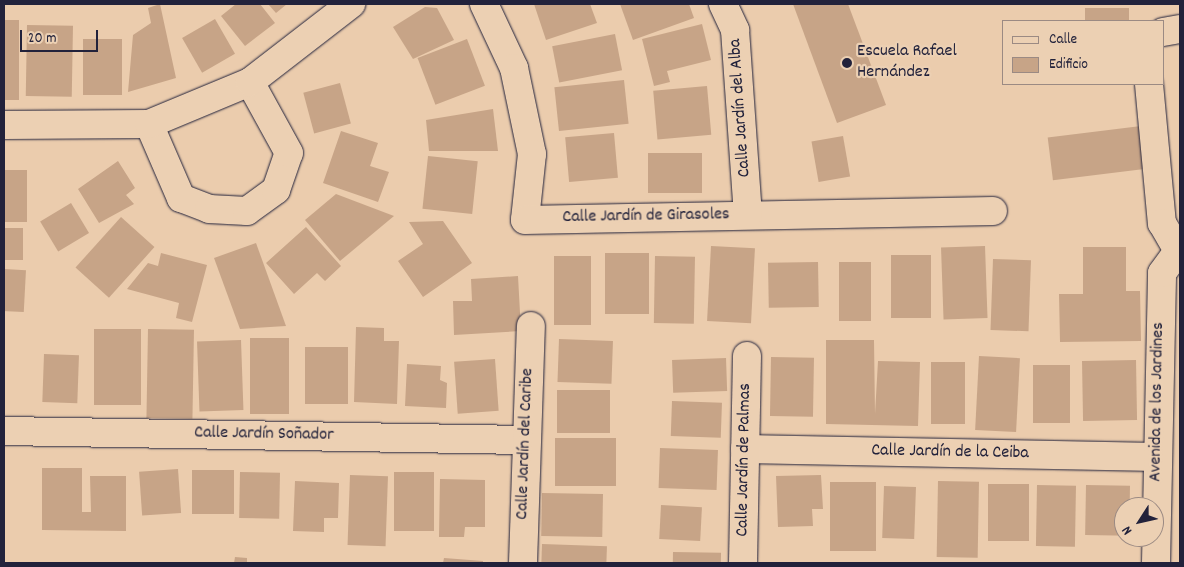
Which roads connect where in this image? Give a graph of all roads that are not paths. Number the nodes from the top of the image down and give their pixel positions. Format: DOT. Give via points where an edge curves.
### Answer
graph roads {
  1 [pos="351,4"];
  2 [pos="484,4"];
  3 [pos="723,4"];
  4 [pos="1180,29"];
  5 [pos="1164,32"];
  6 [pos="250,82"];
  7 [pos="1149,85"];
  8 [pos="149,124"];
  9 [pos="4,125"];
  10 [pos="992,211"];
  11 [pos="748,215"];
  12 [pos="1178,249"];
  13 [pos="531,326"];
  14 [pos="746,356"];
  15 [pos="4,431"];
  16 [pos="524,440"];
  17 [pos="745,449"];
  18 [pos="1156,457"];
  19 [pos="523,563"];
  20 [pos="743,563"];
  21 [pos="1156,563"];
  1 -- 6 [label="street"];
  2 -- 11 [label="street, Calle Jardín de Girasoles" via="514,68 532,154 525,220"];
  3 -- 11 [label="street, Calle Jardín del Alba" via="735,30"];
  4 -- 5 [label="street"];
  6 -- 8 [label="street"];
  6 -- 8 [label="street" via="289,152 276,190 247,211 209,209 181,198"];
  7 -- 12 [label="street" via="1162,223"];
  8 -- 9 [label="street"];
  10 -- 11 [label="street, Calle Jardín de Girasoles"];
  12 -- 18 [label="street, Avenida de los Jardines" via="1162,274"];
  13 -- 16 [label="street, Calle Jardín del Caribe"];
  14 -- 17 [label="street, Calle Jardín de Palmas"];
  15 -- 16 [label="street, Calle Jardín Soñador"];
  16 -- 19 [label="street, Calle Jardín del Caribe"];
  17 -- 18 [label="street, Calle Jardín de la Ceiba"];
  17 -- 20 [label="street, Calle Jardín de Palmas"];
  18 -- 21 [label="street, Avenida de los Jardines"];
}
